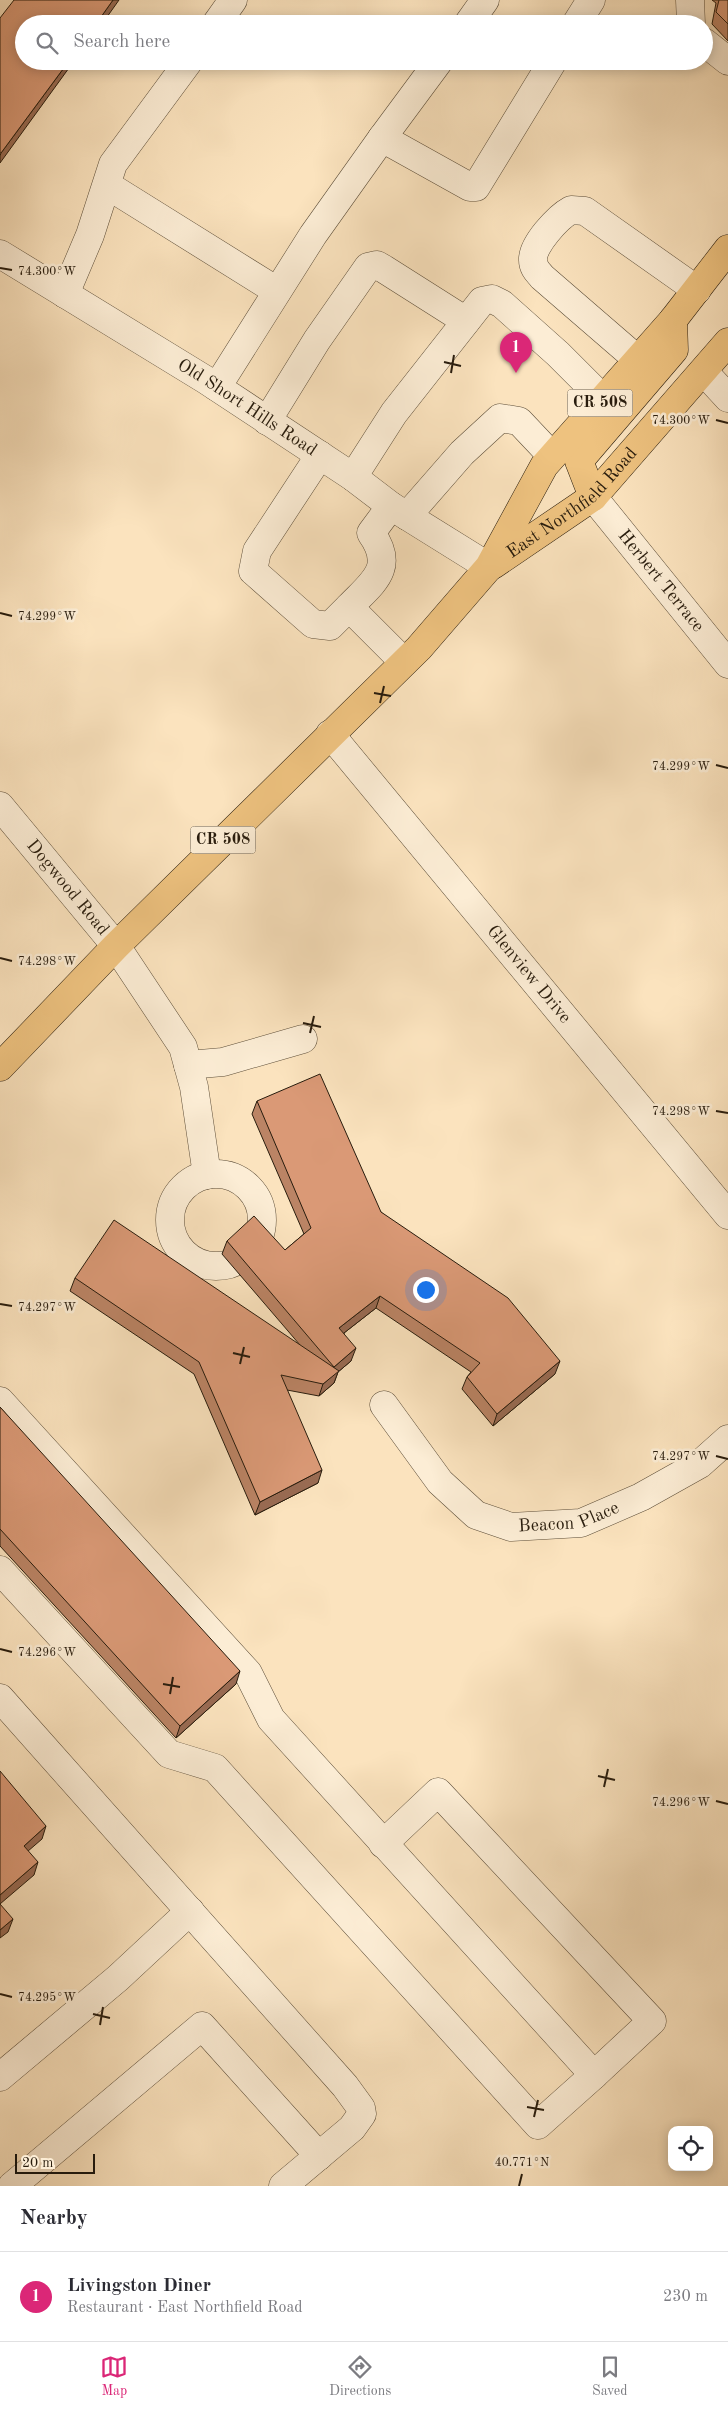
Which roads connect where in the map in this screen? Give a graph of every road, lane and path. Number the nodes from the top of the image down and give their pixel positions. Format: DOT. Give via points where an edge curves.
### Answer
graph roads {
  1 [pos="233,0"];
  2 [pos="486,0"];
  3 [pos="591,0"];
  4 [pos="690,0"];
  5 [pos="222,15"];
  6 [pos="475,15"];
  7 [pos="582,15"];
  8 [pos="691,15"];
  9 [pos="713,49"];
  10 [pos="728,61"];
  11 [pos="182,70"];
  12 [pos="432,70"];
  13 [pos="548,70"];
  14 [pos="382,138"];
  15 [pos="107,186"];
  16 [pos="728,250"];
  17 [pos="0,254"];
  18 [pos="697,290"];
  19 [pos="277,291"];
  20 [pos="64,294"];
  21 [pos="674,320"];
  22 [pos="466,321"];
  23 [pos="728,342"];
  24 [pos="638,360"];
  25 [pos="704,372"];
  26 [pos="217,387"];
  27 [pos="728,398"];
  28 [pos="603,399"];
  29 [pos="267,420"];
  30 [pos="320,455"];
  31 [pos="552,456"];
  32 [pos="353,477"];
  33 [pos="593,497"];
  34 [pos="399,511"];
  35 [pos="489,567"];
  36 [pos="349,606"];
  37 [pos="722,646"];
  38 [pos="411,655"];
  39 [pos="330,734"];
  40 [pos="0,806"];
  41 [pos="116,946"];
  42 [pos="303,1040"];
  43 [pos="188,1065"];
  44 [pos="0,1067"];
  45 [pos="207,1175"];
  46 [pos="728,1215"];
  47 [pos="0,1401"];
  48 [pos="384,1405"];
  49 [pos="728,1439"];
  50 [pos="0,1570"];
  51 [pos="0,1698"];
  52 [pos="383,1844"];
  53 [pos="190,1911"];
  54 [pos="594,2075"];
  55 [pos="0,2077"];
  56 [pos="319,2156"];
  57 [pos="12,2186"];
  58 [pos="283,2186"];
  1 -- 5 [label="street"];
  2 -- 6 [label="street"];
  3 -- 7 [label="street"];
  4 -- 8 [label="street"];
  9 -- 10 [label="street"];
  11 -- 15 [label="street" via="113,164"];
  12 -- 14 [label="street"];
  13 -- 14 [label="street" via="476,187 470,188"];
  14 -- 19 [label="street"];
  15 -- 19 [label="street"];
  15 -- 20 [label="street"];
  16 -- 18 [label="main road, East Northfield Road / CR 508"];
  17 -- 20 [label="street, Old Short Hills Road"];
  18 -- 21 [label="main road, East Northfield Road / CR 508"];
  18 -- 24 [label="street" via="586,211 571,210 557,220 534,251 534,267"];
  19 -- 26 [label="street"];
  20 -- 26 [label="street, Old Short Hills Road"];
  21 -- 24 [label="main road, East Northfield Road / CR 508"];
  21 -- 33 [label="main road" via="674,350 578,461"];
  22 -- 28 [label="street" via="482,301 492,299 502,304"];
  22 -- 29 [label="street" via="377,265 368,267"];
  22 -- 32 [label="street" via="394,413"];
  23 -- 25 [label="main road, East Northfield Road / CR 508"];
  24 -- 28 [label="main road, East Northfield Road / CR 508"];
  25 -- 27 [label="street"];
  25 -- 33 [label="main road, East Northfield Road / CR 508"];
  26 -- 29 [label="street, Old Short Hills Road"];
  28 -- 31 [label="main road, East Northfield Road / CR 508"];
  29 -- 30 [label="street, Old Short Hills Road"];
  30 -- 32 [label="street, Old Short Hills Road"];
  30 -- 36 [label="street" via="257,551 253,571 313,624 330,626"];
  31 -- 34 [label="street" via="519,420 500,418"];
  31 -- 35 [label="main road, East Northfield Road / CR 508"];
  32 -- 34 [label="street, Old Short Hills Road"];
  33 -- 35 [label="main road, East Northfield Road / CR 508"];
  33 -- 37 [label="street, Herbert Terrace"];
  34 -- 35 [label="street, Old Short Hills Road"];
  34 -- 36 [label="street" via="371,533 379,544 382,562 379,577"];
  35 -- 38 [label="main road, East Northfield Road / CR 508"];
  36 -- 38 [label="street"];
  38 -- 39 [label="main road, CR 508"];
  39 -- 41 [label="main road, CR 508"];
  39 -- 46 [label="street, Glenview Drive"];
  40 -- 41 [label="street, Dogwood Road"];
  41 -- 43 [label="street, Dogwood Road" via="183,1047"];
  41 -- 44 [label="main road, CR 508"];
  42 -- 43 [label="street" via="223,1062"];
  43 -- 45 [label="street, Dogwood Road"];
  47 -- 52 [label="street" via="248,1673 271,1719"];
  48 -- 49 [label="street, Beacon Place" via="440,1482 476,1515 511,1527 581,1523 641,1497 700,1464"];
  50 -- 54 [label="street" via="169,1754 215,1768 538,2125"];
  51 -- 53 [label="street"];
  52 -- 54 [label="street"];
  52 -- 54 [label="street" via="438,1792 652,2020"];
  53 -- 55 [label="street" via="118,1978"];
  53 -- 56 [label="street" via="361,2108 362,2114 352,2128"];
  56 -- 57 [label="street" via="202,2026"];
  56 -- 58 [label="street"];
}
